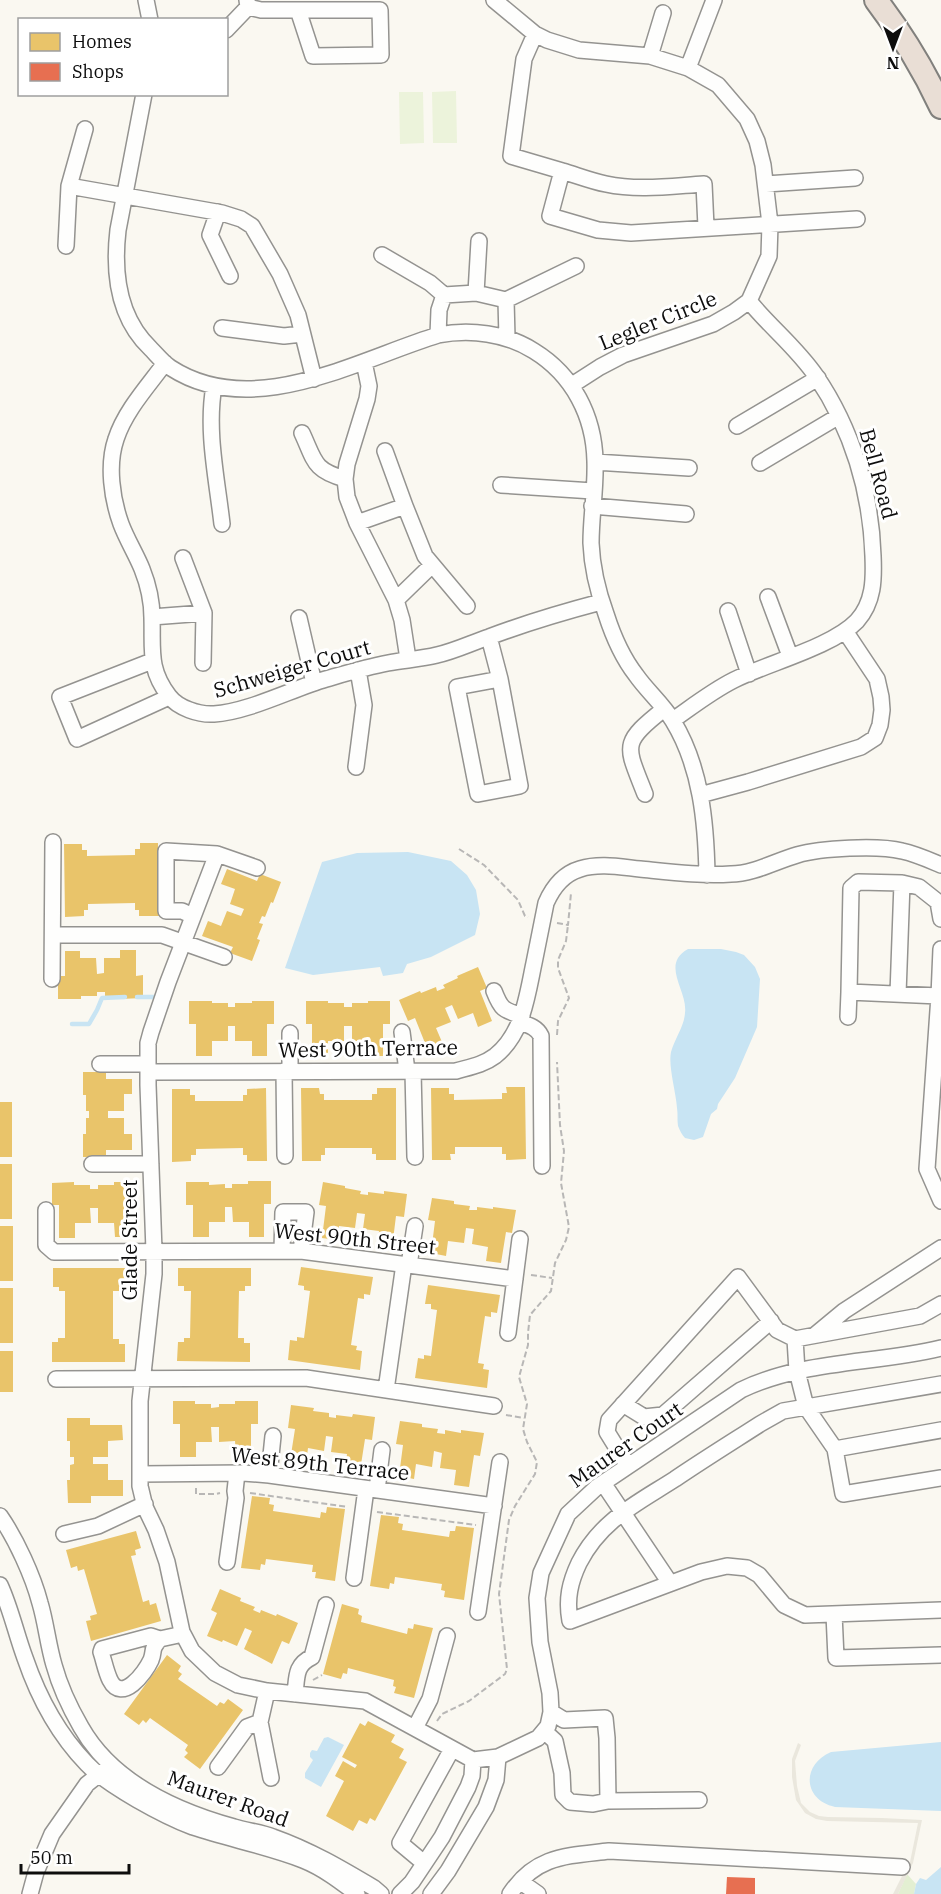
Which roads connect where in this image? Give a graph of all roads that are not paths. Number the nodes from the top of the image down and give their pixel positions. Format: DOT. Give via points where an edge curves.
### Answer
graph roads {
  1 [pos="146,0"];
  2 [pos="494,0"];
  3 [pos="714,0"];
  4 [pos="876,0"];
  5 [pos="248,4"];
  6 [pos="298,10"];
  7 [pos="663,13"];
  8 [pos="150,18"];
  9 [pos="228,28"];
  10 [pos="534,34"];
  11 [pos="650,56"];
  12 [pos="688,68"];
  13 [pos="144,96"];
  14 [pos="941,106"];
  15 [pos="85,129"];
  16 [pos="562,171"];
  17 [pos="855,178"];
  18 [pos="766,184"];
  19 [pos="69,186"];
  20 [pos="125,195"];
  21 [pos="218,212"];
  22 [pos="857,219"];
  23 [pos="770,224"];
  24 [pos="706,227"];
  25 [pos="479,241"];
  26 [pos="66,246"];
  27 [pos="382,255"];
  28 [pos="576,266"];
  29 [pos="230,276"];
  30 [pos="476,293"];
  31 [pos="444,295"];
  32 [pos="506,300"];
  33 [pos="749,301"];
  34 [pos="222,328"];
  35 [pos="302,334"];
  36 [pos="438,335"];
  37 [pos="507,338"];
  38 [pos="364,362"];
  39 [pos="165,363"];
  40 [pos="818,378"];
  41 [pos="314,379"];
  42 [pos="572,385"];
  43 [pos="214,386"];
  44 [pos="839,416"];
  45 [pos="737,426"];
  46 [pos="302,433"];
  47 [pos="385,451"];
  48 [pos="595,462"];
  49 [pos="760,463"];
  50 [pos="689,468"];
  51 [pos="345,479"];
  52 [pos="501,484"];
  53 [pos="593,490"];
  54 [pos="405,506"];
  55 [pos="592,506"];
  56 [pos="686,514"];
  57 [pos="357,523"];
  58 [pos="222,524"];
  59 [pos="183,558"];
  60 [pos="432,565"];
  61 [pos="768,597"];
  62 [pos="396,600"];
  63 [pos="602,602"];
  64 [pos="467,606"];
  65 [pos="728,611"];
  66 [pos="204,613"];
  67 [pos="152,617"];
  68 [pos="299,618"];
  69 [pos="845,631"];
  70 [pos="489,637"];
  71 [pos="790,656"];
  72 [pos="408,659"];
  73 [pos="152,661"];
  74 [pos="203,663"];
  75 [pos="358,670"];
  76 [pos="749,674"];
  77 [pos="500,679"];
  78 [pos="314,683"];
  79 [pos="169,697"];
  80 [pos="668,715"];
  81 [pos="356,767"];
  82 [pos="645,794"];
  83 [pos="700,795"];
  84 [pos="52,842"];
  85 [pos="217,854"];
  86 [pos="941,865"];
  87 [pos="257,868"];
  88 [pos="707,875"];
  89 [pos="902,883"];
  90 [pos="193,916"];
  91 [pos="941,919"];
  92 [pos="52,935"];
  93 [pos="183,942"];
  94 [pos="941,949"];
  95 [pos="224,957"];
  96 [pos="52,979"];
  97 [pos="494,991"];
  98 [pos="849,992"];
  99 [pos="898,994"];
  100 [pos="940,996"];
  101 [pos="848,1017"];
  102 [pos="521,1019"];
  103 [pos="402,1032"];
  104 [pos="290,1033"];
  105 [pos="100,1064"];
  106 [pos="148,1068"];
  107 [pos="287,1071"];
  108 [pos="410,1071"];
  109 [pos="285,1156"];
  110 [pos="415,1157"];
  111 [pos="92,1164"];
  112 [pos="151,1164"];
  113 [pos="542,1166"];
  114 [pos="941,1202"];
  115 [pos="46,1209"];
  116 [pos="415,1226"];
  117 [pos="520,1239"];
  118 [pos="941,1248"];
  119 [pos="282,1250"];
  120 [pos="154,1251"];
  121 [pos="300,1251"];
  122 [pos="406,1265"];
  123 [pos="519,1276"];
  124 [pos="941,1304"];
  125 [pos="771,1321"];
  126 [pos="508,1333"];
  127 [pos="815,1336"];
  128 [pos="795,1339"];
  129 [pos="941,1348"];
  130 [pos="797,1371"];
  131 [pos="56,1379"];
  132 [pos="143,1379"];
  133 [pos="941,1384"];
  134 [pos="386,1390"];
  135 [pos="623,1404"];
  136 [pos="494,1406"];
  137 [pos="806,1407"];
  138 [pos="941,1430"];
  139 [pos="273,1436"];
  140 [pos="835,1449"];
  141 [pos="382,1450"];
  142 [pos="500,1462"];
  143 [pos="628,1466"];
  144 [pos="237,1473"];
  145 [pos="141,1474"];
  146 [pos="269,1475"];
  147 [pos="941,1478"];
  148 [pos="603,1483"];
  149 [pos="371,1490"];
  150 [pos="145,1504"];
  151 [pos="494,1506"];
  152 [pos="622,1513"];
  153 [pos="0,1516"];
  154 [pos="64,1534"];
  155 [pos="227,1562"];
  156 [pos="354,1578"];
  157 [pos="670,1583"];
  158 [pos="0,1585"];
  159 [pos="326,1605"];
  160 [pos="941,1610"];
  161 [pos="478,1612"];
  162 [pos="834,1614"];
  163 [pos="182,1633"];
  164 [pos="447,1636"];
  165 [pos="160,1639"];
  166 [pos="941,1655"];
  167 [pos="296,1688"];
  168 [pos="267,1691"];
  169 [pos="551,1712"];
  170 [pos="261,1722"];
  171 [pos="415,1728"];
  172 [pos="544,1731"];
  173 [pos="452,1749"];
  174 [pos="498,1757"];
  175 [pos="473,1760"];
  176 [pos="218,1767"];
  177 [pos="105,1769"];
  178 [pos="271,1778"];
  179 [pos="699,1800"];
  180 [pos="608,1801"];
  181 [pos="424,1863"];
  182 [pos="902,1867"];
  183 [pos="521,1882"];
  184 [pos="30,1894"];
  185 [pos="357,1894"];
  186 [pos="381,1894"];
  187 [pos="400,1894"];
  188 [pos="431,1894"];
  189 [pos="510,1894"];
  190 [pos="538,1894"];
  1 -- 8 [label="street"];
  2 -- 10 [label="street, Legler Circle"];
  3 -- 12 [label="street"];
  4 -- 14 [label="highway" via="923,69"];
  5 -- 6 [label="street" via="261,10"];
  5 -- 9 [label="street"];
  6 -- 6 [label="street" via="380,10 381,55 313,56"];
  7 -- 11 [label="street"];
  10 -- 11 [label="street, Legler Circle" via="579,50"];
  10 -- 16 [label="street" via="524,59 511,156"];
  11 -- 12 [label="street, Legler Circle"];
  12 -- 18 [label="street, Legler Circle" via="718,85 747,119 757,141"];
  13 -- 20 [label="street"];
  15 -- 19 [label="street"];
  16 -- 24 [label="street" via="623,187 704,184"];
  16 -- 24 [label="street" via="550,216 609,231"];
  17 -- 18 [label="street"];
  18 -- 23 [label="street, Legler Circle"];
  19 -- 20 [label="street"];
  19 -- 26 [label="street"];
  20 -- 21 [label="street"];
  20 -- 39 [label="street" via="115,253 123,306 142,341"];
  21 -- 29 [label="street" via="210,235"];
  21 -- 35 [label="street" via="252,226 280,273"];
  22 -- 23 [label="street"];
  23 -- 24 [label="street"];
  23 -- 33 [label="street, Legler Circle" via="770,256"];
  25 -- 30 [label="street"];
  27 -- 31 [label="street"];
  28 -- 32 [label="street"];
  30 -- 31 [label="street"];
  30 -- 32 [label="street"];
  31 -- 36 [label="street"];
  32 -- 37 [label="street"];
  33 -- 40 [label="street, Bell Road"];
  33 -- 42 [label="street, Legler Circle" via="713,324 623,356"];
  34 -- 35 [label="street" via="284,336"];
  35 -- 41 [label="street"];
  36 -- 37 [label="street" via="481,333"];
  36 -- 38 [label="street"];
  37 -- 42 [label="street" via="546,359"];
  38 -- 41 [label="street"];
  38 -- 51 [label="street" via="369,386 367,399 346,464"];
  39 -- 43 [label="street" via="196,381"];
  39 -- 67 [label="street" via="124,422 116,439 112,471 117,509 142,571"];
  40 -- 44 [label="street, Bell Road"];
  40 -- 45 [label="street"];
  41 -- 43 [label="street" via="252,388"];
  42 -- 48 [label="street" via="590,428"];
  43 -- 58 [label="street" via="211,426"];
  44 -- 49 [label="street"];
  44 -- 69 [label="street, Bell Road" via="858,461 866,494 874,583 868,605"];
  46 -- 51 [label="street" via="317,467"];
  47 -- 54 [label="street"];
  48 -- 50 [label="street"];
  48 -- 53 [label="street"];
  51 -- 57 [label="street" via="346,497"];
  52 -- 53 [label="street"];
  53 -- 55 [label="street"];
  54 -- 57 [label="street"];
  54 -- 60 [label="street"];
  55 -- 56 [label="street"];
  55 -- 63 [label="street" via="591,545"];
  57 -- 62 [label="street"];
  59 -- 66 [label="street"];
  60 -- 62 [label="street"];
  60 -- 64 [label="street"];
  61 -- 71 [label="street"];
  62 -- 72 [label="street"];
  63 -- 70 [label="street, Schweiger Court"];
  63 -- 80 [label="street" via="618,645 635,674"];
  65 -- 76 [label="street"];
  66 -- 67 [label="street"];
  66 -- 74 [label="street"];
  67 -- 73 [label="street"];
  68 -- 78 [label="street"];
  69 -- 71 [label="street, Bell Road"];
  69 -- 83 [label="street" via="877,679 882,710 875,738 861,747"];
  70 -- 72 [label="street, Schweiger Court" via="436,655"];
  70 -- 77 [label="street"];
  71 -- 76 [label="street, Bell Road"];
  72 -- 75 [label="street, Schweiger Court"];
  73 -- 79 [label="street"];
  73 -- 79 [label="street" via="60,697 77,739"];
  75 -- 78 [label="street, Schweiger Court"];
  75 -- 81 [label="street" via="364,705"];
  76 -- 80 [label="street, Bell Road"];
  77 -- 77 [label="street" via="520,786 478,794 457,687"];
  78 -- 79 [label="street, Schweiger Court" via="239,709 212,714 185,708"];
  80 -- 82 [label="street, Bell Road" via="634,735 630,746"];
  80 -- 83 [label="street" via="690,756"];
  83 -- 88 [label="street"];
  84 -- 92 [label="street"];
  85 -- 87 [label="street"];
  85 -- 90 [label="street, Glade Street"];
  85 -- 90 [label="street" via="166,851 166,910 182,910"];
  86 -- 88 [label="street" via="901,850 820,850 735,874"];
  88 -- 102 [label="street, West 90th Terrace" via="607,866 571,872 555,887 546,903"];
  89 -- 91 [label="street" via="920,887 938,902"];
  89 -- 98 [label="street" via="858,882 851,888"];
  89 -- 99 [label="street"];
  90 -- 93 [label="street, Glade Street"];
  92 -- 93 [label="street" via="162,935"];
  92 -- 96 [label="street"];
  93 -- 95 [label="street"];
  93 -- 106 [label="street, Glade Street" via="151,1032"];
  94 -- 100 [label="street"];
  97 -- 102 [label="street" via="500,1006"];
  98 -- 99 [label="street"];
  98 -- 101 [label="street"];
  99 -- 100 [label="street"];
  100 -- 114 [label="street" via="927,1168"];
  102 -- 108 [label="street, West 90th Terrace" via="504,1048 481,1064 456,1071"];
  102 -- 113 [label="street" via="541,1036"];
  103 -- 108 [label="street"];
  104 -- 107 [label="street"];
  105 -- 106 [label="street, West 90th Terrace"];
  106 -- 107 [label="street, West 90th Terrace"];
  106 -- 112 [label="street, Glade Street"];
  107 -- 108 [label="street, West 90th Terrace"];
  107 -- 109 [label="street"];
  108 -- 110 [label="street"];
  111 -- 112 [label="street"];
  112 -- 120 [label="street, Glade Street"];
  115 -- 120 [label="street, West 90th Street" via="46,1245 54,1252"];
  116 -- 122 [label="street"];
  117 -- 123 [label="street"];
  118 -- 127 [label="street" via="844,1311"];
  119 -- 120 [label="street, West 90th Street"];
  119 -- 121 [label="street, West 90th Street"];
  119 -- 121 [label="street" via="283,1212 306,1212"];
  120 -- 132 [label="street, Glade Street"];
  121 -- 122 [label="street, West 90th Street"];
  122 -- 123 [label="street, West 90th Street"];
  122 -- 134 [label="street"];
  123 -- 126 [label="street"];
  124 -- 127 [label="street" via="920,1316"];
  125 -- 128 [label="street" via="777,1330"];
  125 -- 135 [label="street" via="663,1415 644,1418"];
  125 -- 135 [label="street" via="738,1277"];
  127 -- 128 [label="street"];
  128 -- 130 [label="street"];
  129 -- 130 [label="street, Maurer Court"];
  130 -- 137 [label="street"];
  130 -- 143 [label="street, Maurer Court" via="741,1390"];
  131 -- 132 [label="street"];
  132 -- 134 [label="street" via="306,1378"];
  132 -- 145 [label="street, Glade Street"];
  133 -- 137 [label="street"];
  134 -- 136 [label="street"];
  135 -- 143 [label="street" via="609,1420 607,1432"];
  137 -- 140 [label="street"];
  137 -- 152 [label="street" via="783,1411 760,1424"];
  138 -- 140 [label="street"];
  139 -- 146 [label="street"];
  140 -- 147 [label="street" via="843,1494"];
  141 -- 149 [label="street"];
  142 -- 151 [label="street"];
  143 -- 148 [label="street, Maurer Court"];
  144 -- 145 [label="street, West 89th Terrace"];
  144 -- 146 [label="street, West 89th Terrace"];
  144 -- 155 [label="street"];
  145 -- 150 [label="street, Glade Street"];
  146 -- 149 [label="street, West 89th Terrace"];
  148 -- 152 [label="street"];
  148 -- 169 [label="street, Maurer Court" via="568,1514 541,1574 537,1618"];
  149 -- 151 [label="street, West 89th Terrace"];
  149 -- 156 [label="street" via="363,1509"];
  150 -- 154 [label="street" via="98,1526"];
  150 -- 163 [label="street, Glade Street" via="167,1562"];
  151 -- 161 [label="street"];
  152 -- 157 [label="street"];
  152 -- 157 [label="street" via="601,1530 576,1570 567,1605 570,1621"];
  153 -- 177 [label="street, Maurer Road" via="40,1601 62,1688"];
  157 -- 162 [label="street" via="727,1566 747,1568 759,1575 784,1605 805,1615"];
  158 -- 177 [label="street, Maurer Road" via="41,1696 67,1740 88,1765"];
  159 -- 167 [label="street" via="312,1657 298,1669"];
  160 -- 162 [label="street"];
  162 -- 166 [label="street" via="836,1658"];
  163 -- 165 [label="street"];
  163 -- 168 [label="street" via="192,1651 215,1673 238,1685"];
  164 -- 171 [label="street" via="430,1700"];
  167 -- 168 [label="street"];
  167 -- 171 [label="street" via="365,1701"];
  168 -- 170 [label="street"];
  169 -- 172 [label="street, Maurer Court"];
  169 -- 180 [label="street" via="564,1720 605,1718"];
  170 -- 176 [label="street" via="247,1726"];
  170 -- 178 [label="street"];
  171 -- 173 [label="street"];
  172 -- 174 [label="street" via="538,1738"];
  172 -- 180 [label="street" via="555,1741 563,1795 570,1802"];
  173 -- 175 [label="street"];
  173 -- 181 [label="street" via="400,1843"];
  174 -- 175 [label="street"];
  174 -- 188 [label="street" via="496,1780 486,1807"];
  175 -- 181 [label="street" via="468,1787"];
  177 -- 184 [label="street" via="87,1784 52,1834"];
  177 -- 185 [label="street, Maurer Road" via="162,1814 304,1860"];
  177 -- 186 [label="street, Maurer Road" via="170,1804 233,1827 272,1836 322,1857"];
  179 -- 180 [label="street"];
  181 -- 187 [label="street"];
  182 -- 183 [label="street" via="609,1851 547,1861 536,1866"];
  183 -- 189 [label="street"];
  183 -- 190 [label="street"];
}
